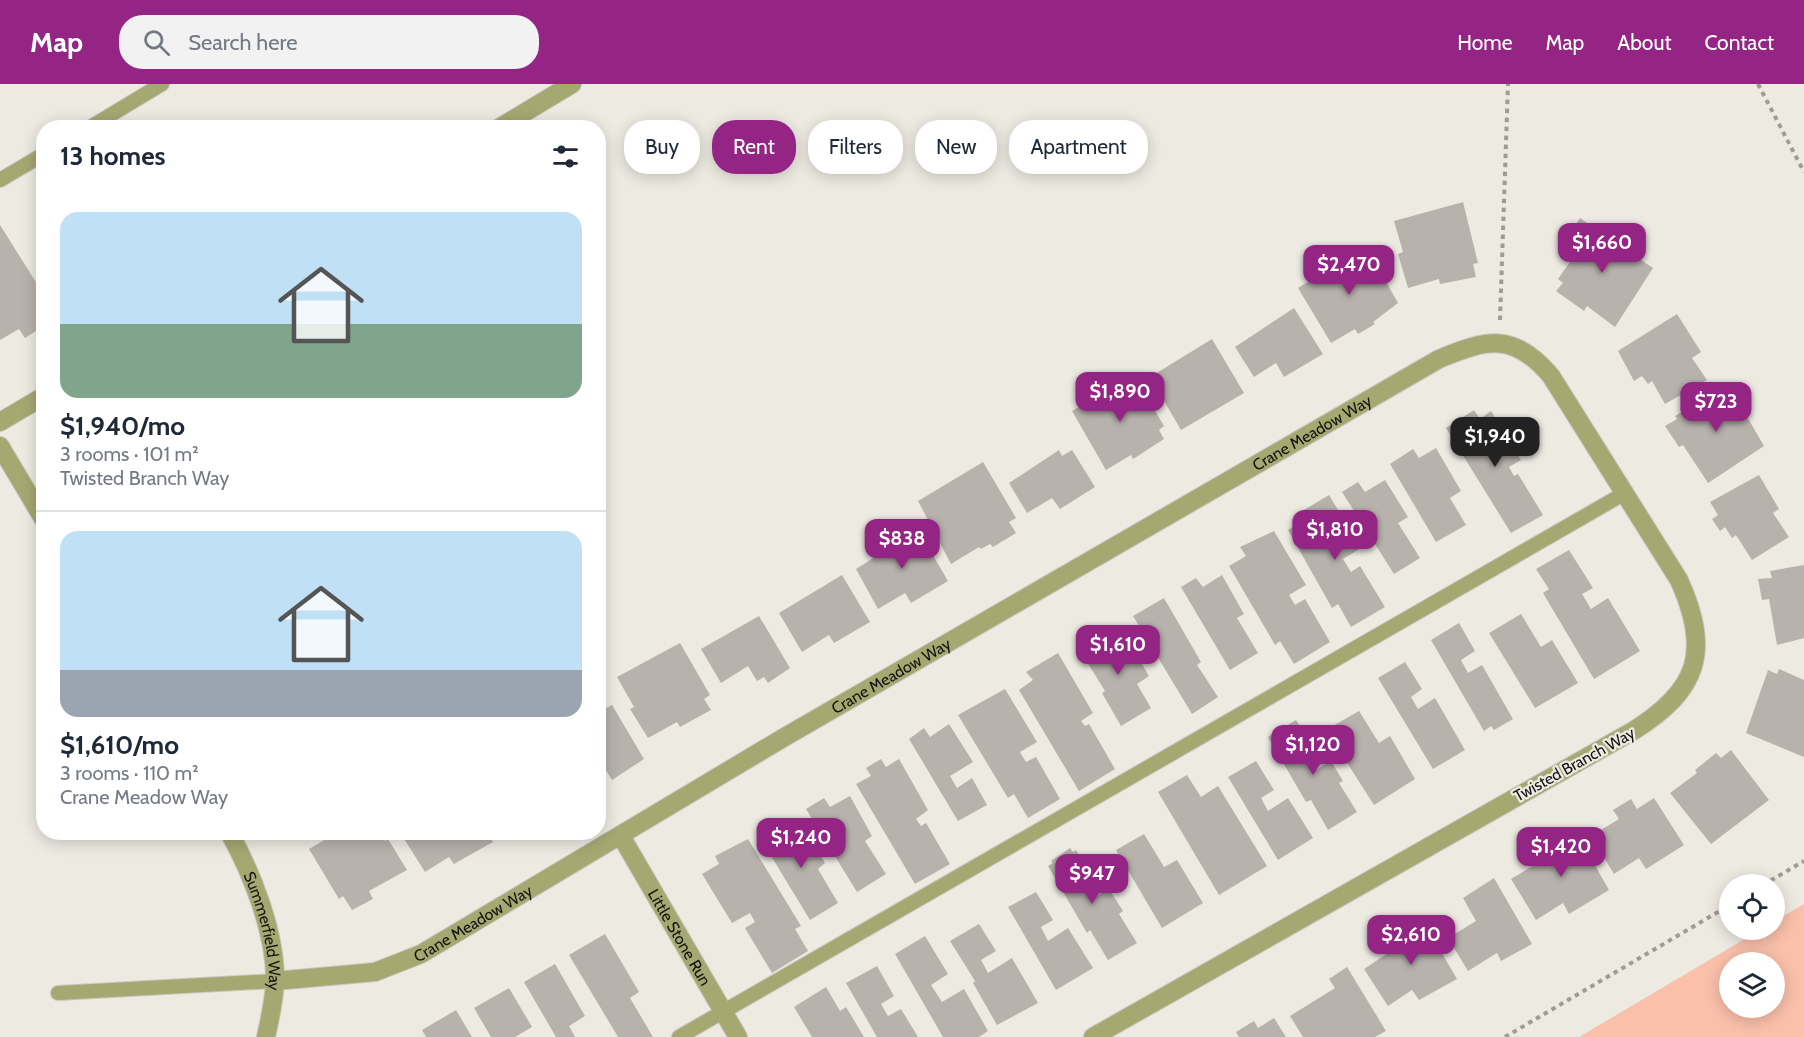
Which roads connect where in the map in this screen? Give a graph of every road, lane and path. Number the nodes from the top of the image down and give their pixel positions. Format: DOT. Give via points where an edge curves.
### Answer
graph roads {
  1 [pos="162,84"];
  2 [pos="572,84"];
  3 [pos="1508,84"];
  4 [pos="1758,84"];
  5 [pos="101,120"];
  6 [pos="512,120"];
  7 [pos="36,159"];
  8 [pos="1804,172"];
  9 [pos="0,180"];
  10 [pos="1500,342"];
  11 [pos="36,401"];
  12 [pos="0,422"];
  13 [pos="0,446"];
  14 [pos="1625,493"];
  15 [pos="36,507"];
  16 [pos="621,836"];
  17 [pos="233,840"];
  18 [pos="1804,861"];
  19 [pos="1782,874"];
  20 [pos="1719,911"];
  21 [pos="275,981"];
  22 [pos="58,993"];
  23 [pos="723,1011"];
  24 [pos="266,1037"];
  25 [pos="680,1037"];
  26 [pos="738,1037"];
  27 [pos="1093,1037"];
  28 [pos="1505,1037"];
  1 -- 5 [label="lane"];
  2 -- 6 [label="street"];
  3 -- 10 [label="path"];
  4 -- 8 [label="path"];
  7 -- 9 [label="lane"];
  10 -- 14 [label="street, Twisted Branch Way" via="1517,346 1551,376"];
  10 -- 16 [label="street, Crane Meadow Way" via="1474,345 1439,359 793,732"];
  11 -- 12 [label="street"];
  13 -- 15 [label="street"];
  14 -- 23 [label="lane"];
  14 -- 27 [label="street, Twisted Branch Way" via="1679,580 1691,607 1697,647 1688,681 1670,705 1633,731"];
  16 -- 21 [label="street, Crane Meadow Way" via="399,964 344,977"];
  16 -- 23 [label="street, Little Stone Run"];
  17 -- 21 [label="street, Summerfield Way" via="257,892"];
  18 -- 19 [label="path"];
  20 -- 28 [label="path"];
  21 -- 22 [label="lane"];
  21 -- 24 [label="street, Summerfield Way"];
  23 -- 25 [label="lane"];
  23 -- 26 [label="street, Little Stone Run"];
}
